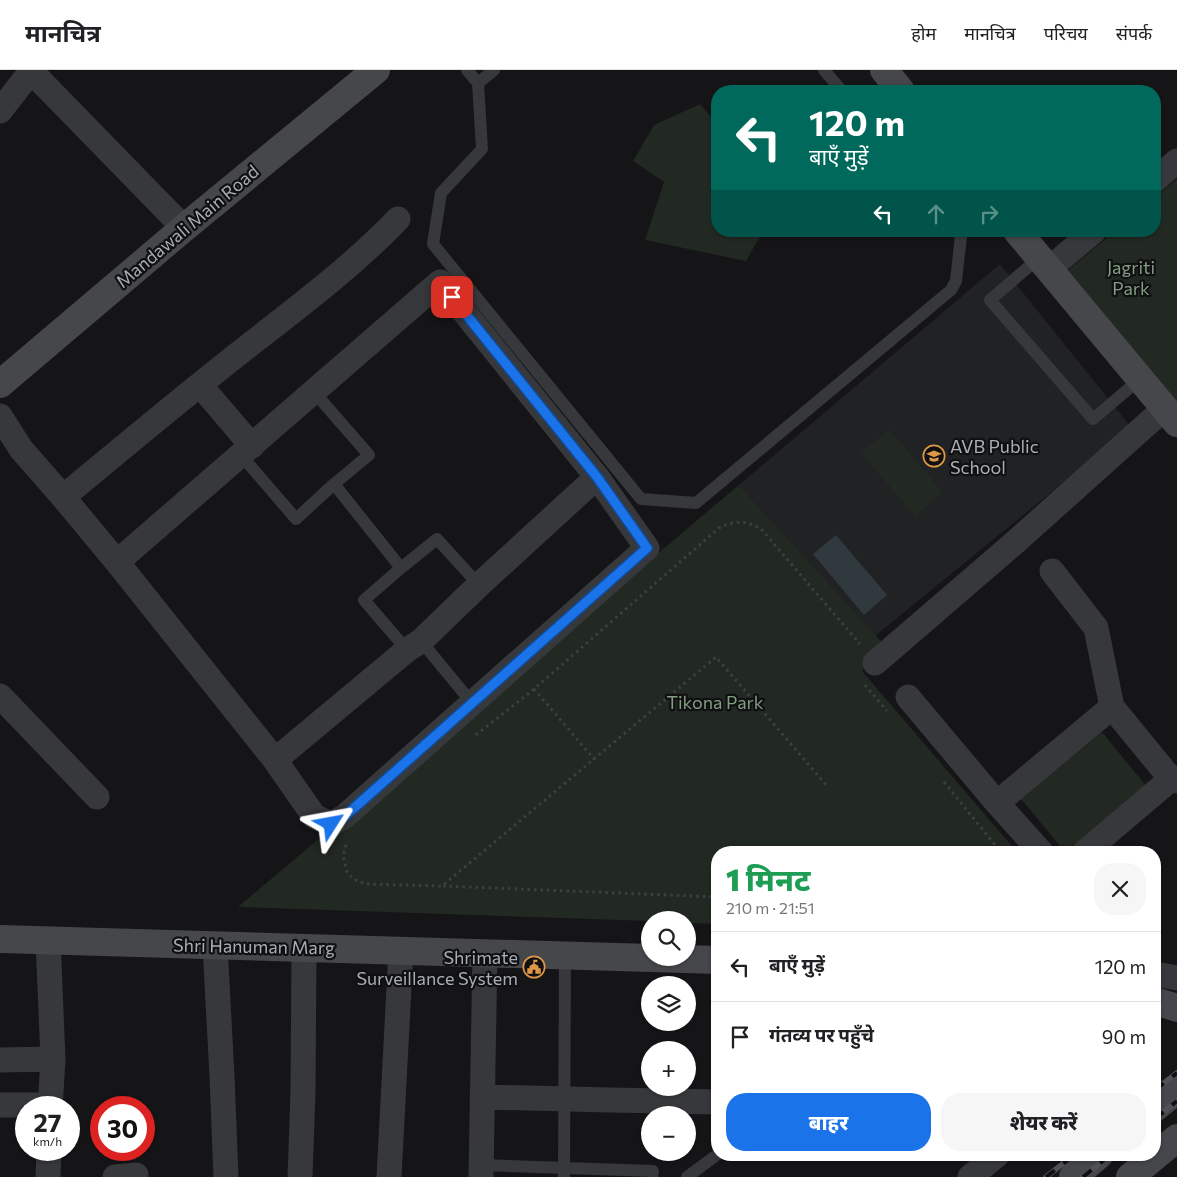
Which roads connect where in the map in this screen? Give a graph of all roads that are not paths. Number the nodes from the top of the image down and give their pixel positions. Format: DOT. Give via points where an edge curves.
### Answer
graph roads {
  1 [pos="31,70"];
  2 [pos="376,70"];
  3 [pos="467,70"];
  4 [pos="494,70"];
  5 [pos="824,70"];
  6 [pos="884,70"];
  7 [pos="478,83"];
  8 [pos="837,85"];
  9 [pos="896,85"];
  10 [pos="4,99"];
  11 [pos="1177,161"];
  12 [pos="1161,175"];
  13 [pos="398,219"];
  14 [pos="184,228"];
  15 [pos="961,237"];
  16 [pos="1022,237"];
  17 [pos="1085,237"];
  18 [pos="1044,264"];
  19 [pos="1140,379"];
  20 [pos="0,384"];
  21 [pos="200,384"];
  22 [pos="314,392"];
  23 [pos="1171,415"];
  24 [pos="0,416"];
  25 [pos="246,450"];
  26 [pos="597,477"];
  27 [pos="334,484"];
  28 [pos="63,497"];
  29 [pos="117,562"];
  30 [pos="401,568"];
  31 [pos="1052,571"];
  32 [pos="479,585"];
  33 [pos="414,645"];
  34 [pos="875,663"];
  35 [pos="0,696"];
  36 [pos="908,697"];
  37 [pos="472,703"];
  38 [pos="1112,707"];
  39 [pos="275,760"];
  40 [pos="1174,780"];
  41 [pos="97,797"];
  42 [pos="997,803"];
  43 [pos="1036,846"];
  44 [pos="1092,846"];
  45 [pos="0,939"];
  46 [pos="48,940"];
  47 [pos="215,945"];
  48 [pos="304,948"];
  49 [pos="401,950"];
  50 [pos="485,953"];
  51 [pos="565,956"];
  52 [pos="711,960"];
  53 [pos="1161,975"];
  54 [pos="1177,978"];
  55 [pos="1161,1003"];
  56 [pos="1177,1008"];
  57 [pos="53,1059"];
  58 [pos="0,1060"];
  59 [pos="1177,1090"];
  60 [pos="51,1096"];
  61 [pos="482,1096"];
  62 [pos="564,1099"];
  63 [pos="711,1102"];
  64 [pos="1161,1103"];
  65 [pos="0,1105"];
  66 [pos="15,1105"];
  67 [pos="1177,1138"];
  68 [pos="1161,1151"];
  69 [pos="711,1159"];
  70 [pos="49,1161"];
  71 [pos="990,1161"];
  72 [pos="1092,1161"];
  73 [pos="1149,1161"];
  74 [pos="481,1171"];
  75 [pos="564,1172"];
  76 [pos="48,1177"];
  77 [pos="226,1177"];
  78 [pos="300,1177"];
  79 [pos="389,1177"];
  80 [pos="652,1177"];
  81 [pos="686,1177"];
  82 [pos="970,1177"];
  83 [pos="1073,1177"];
  84 [pos="1130,1177"];
  1 -- 10 [label="street"];
  1 -- 14 [label="street"];
  2 -- 14 [label="street, Mandawali Main Road"];
  3 -- 7 [label="lane"];
  4 -- 7 [label="lane"];
  5 -- 8 [label="lane"];
  6 -- 9 [label="street"];
  7 -- 15 [label="lane" via="482,149 441,193 433,244 642,500 696,503 951,290 956,281"];
  11 -- 12 [label="street"];
  13 -- 21 [label="street" via="322,288"];
  14 -- 20 [label="street, Mandawali Main Road"];
  16 -- 18 [label="street"];
  17 -- 18 [label="street"];
  18 -- 19 [label="street"];
  18 -- 19 [label="lane" via="990,300 1093,418"];
  19 -- 23 [label="street"];
  21 -- 25 [label="street"];
  21 -- 28 [label="street"];
  22 -- 25 [label="street"];
  22 -- 26 [label="street" via="440,282"];
  22 -- 27 [label="lane" via="369,455"];
  23 -- 34 [label="street"];
  24 -- 28 [label="street" via="21,449"];
  25 -- 27 [label="lane" via="296,519"];
  25 -- 29 [label="street"];
  26 -- 32 [label="street"];
  26 -- 37 [label="street" via="647,548"];
  27 -- 30 [label="lane"];
  28 -- 29 [label="street"];
  29 -- 39 [label="street"];
  30 -- 32 [label="lane" via="437,539"];
  30 -- 33 [label="lane" via="364,600"];
  31 -- 38 [label="street" via="1096,628"];
  32 -- 33 [label="street"];
  33 -- 37 [label="lane"];
  33 -- 39 [label="street"];
  35 -- 41 [label="street"];
  36 -- 42 [label="street"];
  37 -- 39 [label="street" via="345,816 331,824 314,816"];
  38 -- 40 [label="street"];
  38 -- 42 [label="street"];
  40 -- 44 [label="street"];
  42 -- 43 [label="street"];
  45 -- 46 [label="street, Shri Hanuman Marg"];
  46 -- 47 [label="street, Shri Hanuman Marg"];
  46 -- 57 [label="street"];
  47 -- 48 [label="street, Shri Hanuman Marg"];
  47 -- 77 [label="street"];
  48 -- 49 [label="street, Shri Hanuman Marg"];
  48 -- 78 [label="street"];
  49 -- 50 [label="street, Shri Hanuman Marg"];
  49 -- 79 [label="street"];
  50 -- 51 [label="street, Shri Hanuman Marg"];
  50 -- 61 [label="street"];
  51 -- 52 [label="street, Shri Hanuman Marg"];
  51 -- 62 [label="lane"];
  53 -- 54 [label="street"];
  55 -- 56 [label="street"];
  57 -- 58 [label="street"];
  57 -- 60 [label="street"];
  59 -- 64 [label="street"];
  61 -- 62 [label="street"];
  61 -- 74 [label="street"];
  62 -- 63 [label="street"];
  62 -- 75 [label="lane"];
  65 -- 66 [label="street"];
  67 -- 68 [label="street"];
  69 -- 81 [label="lane"];
  70 -- 76 [label="street"];
  71 -- 82 [label="street"];
  72 -- 83 [label="street"];
  73 -- 84 [label="street"];
  74 -- 75 [label="lane"];
  75 -- 80 [label="lane" via="652,1171"];
}
